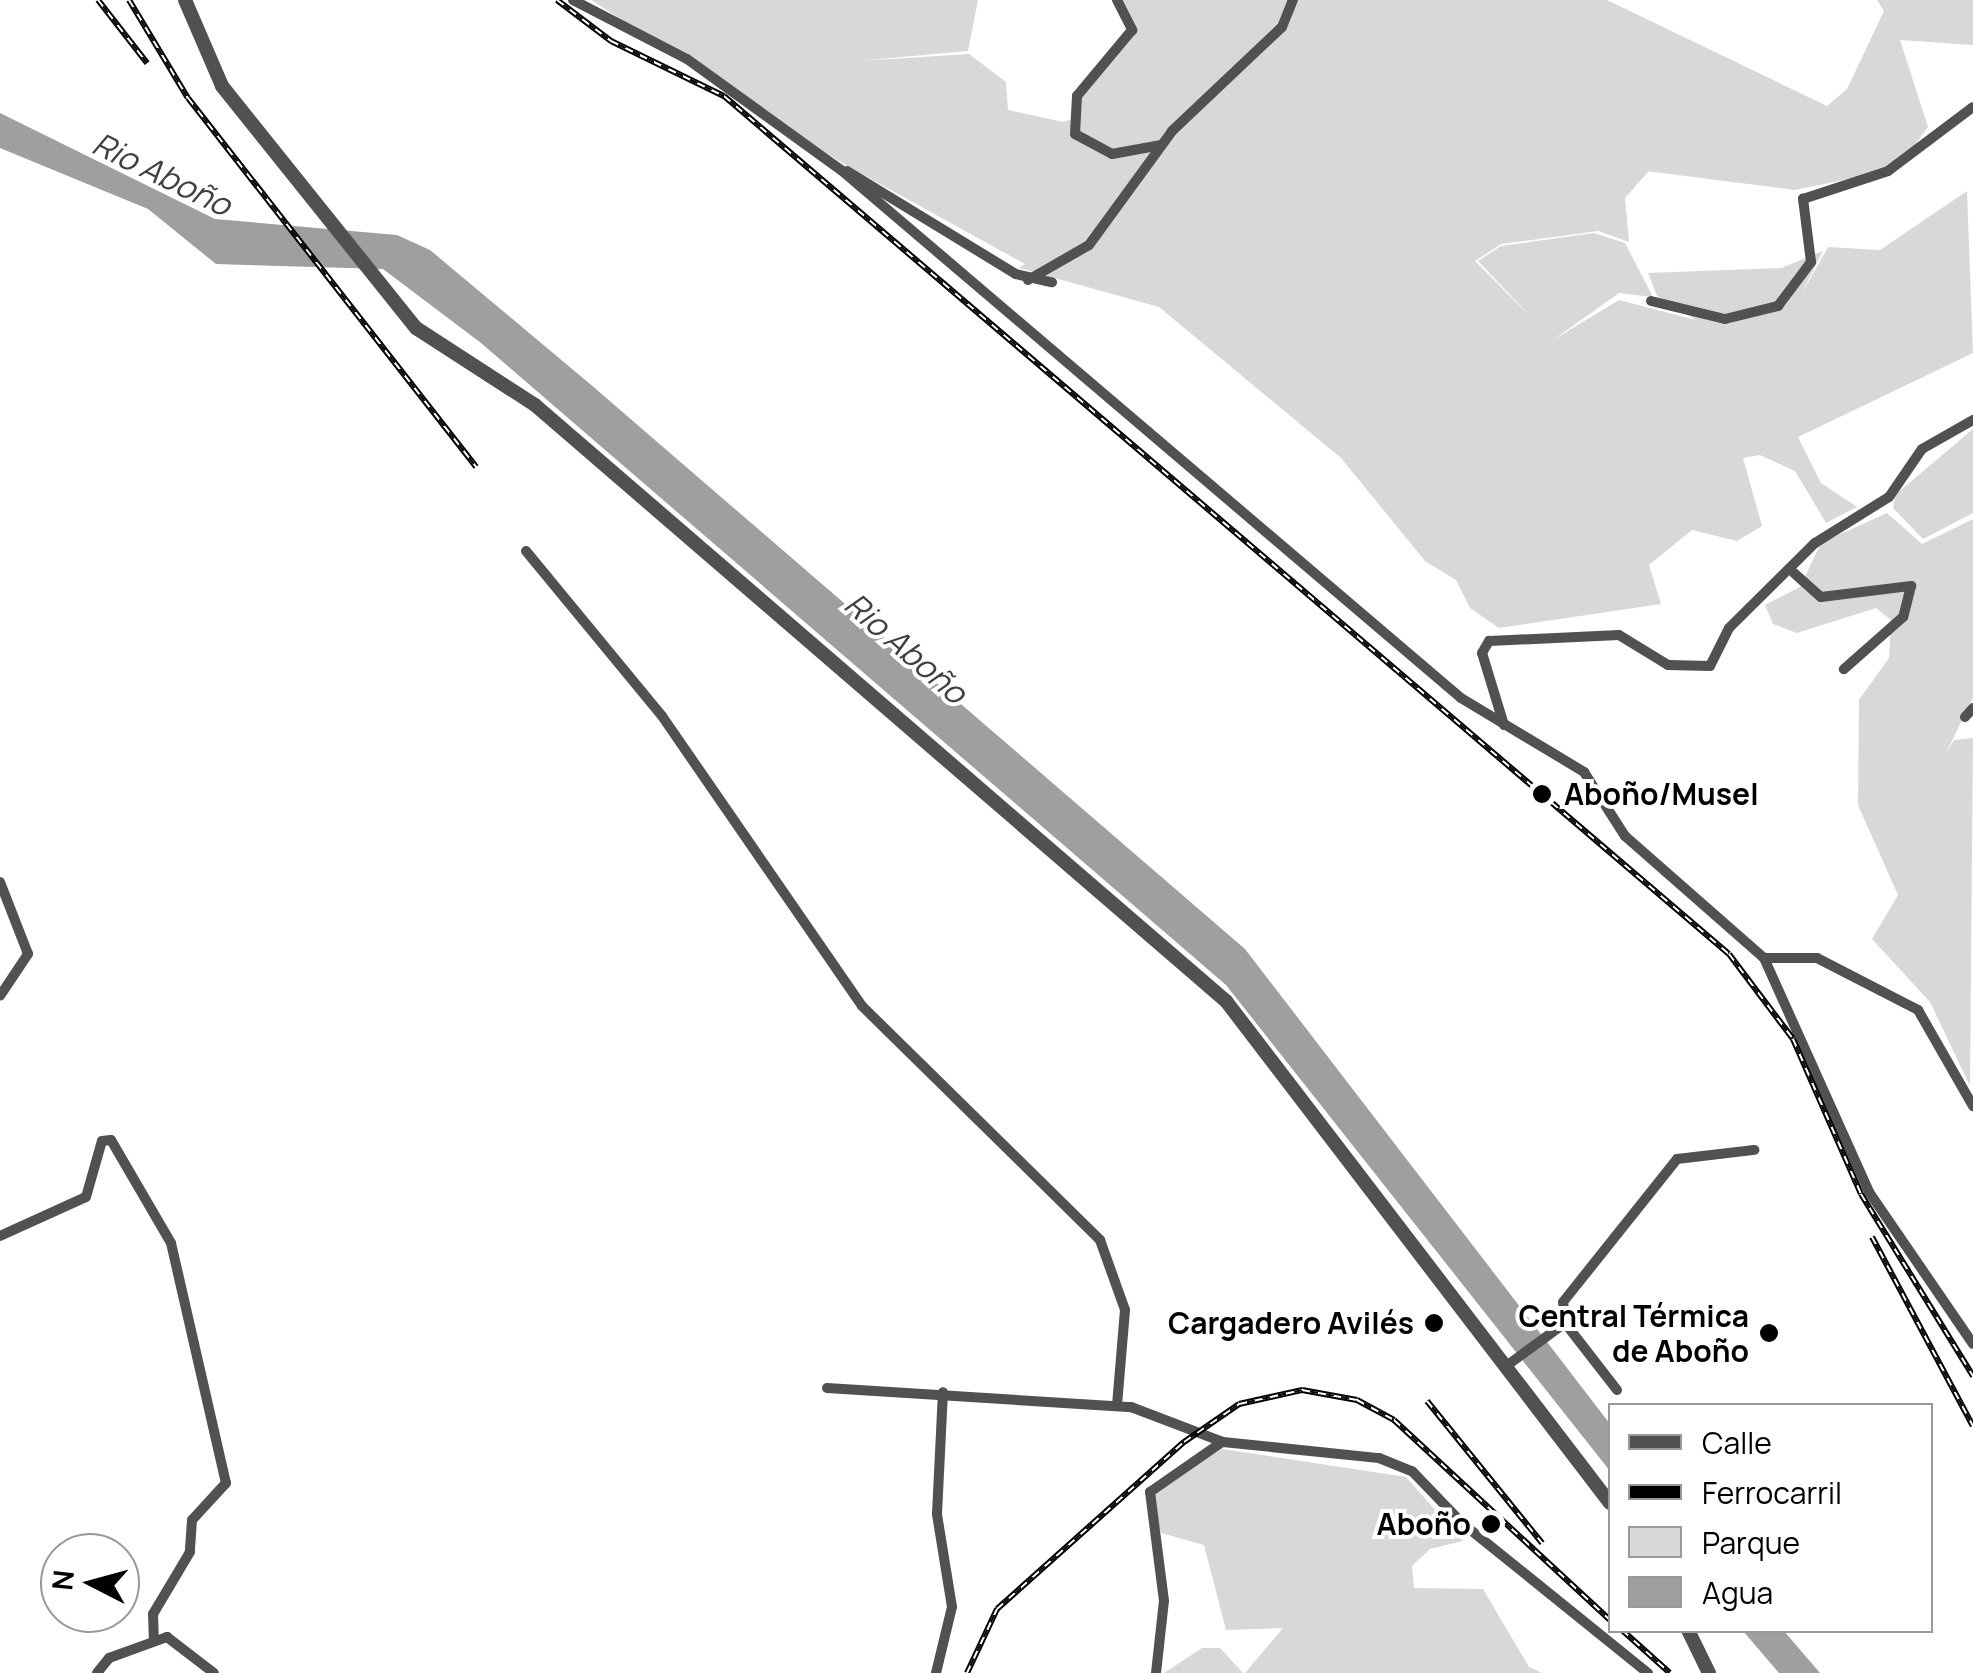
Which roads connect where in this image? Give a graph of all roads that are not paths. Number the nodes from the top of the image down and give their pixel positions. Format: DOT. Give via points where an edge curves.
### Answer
graph roads {
  1 [pos="185,0"];
  2 [pos="573,0"];
  3 [pos="1117,0"];
  4 [pos="1293,0"];
  5 [pos="1973,107"];
  6 [pos="1161,145"];
  7 [pos="841,170"];
  8 [pos="1028,280"];
  9 [pos="1052,282"];
  10 [pos="1651,301"];
  11 [pos="1973,420"];
  12 [pos="526,551"];
  13 [pos="1794,572"];
  14 [pos="1844,669"];
  15 [pos="1504,725"];
  16 [pos="0,882"];
  17 [pos="1764,958"];
  18 [pos="0,996"];
  19 [pos="1973,1106"];
  20 [pos="1754,1150"];
  21 [pos="0,1236"];
  22 [pos="1565,1323"];
  23 [pos="1973,1344"];
  24 [pos="1512,1362"];
  25 [pos="827,1388"];
  26 [pos="1617,1390"];
  27 [pos="943,1392"];
  28 [pos="1117,1406"];
  29 [pos="1223,1442"];
  30 [pos="1608,1499"];
  31 [pos="1689,1633"];
  32 [pos="154,1640"];
  33 [pos="96,1673"];
  34 [pos="214,1673"];
  35 [pos="936,1673"];
  36 [pos="1156,1673"];
  37 [pos="1648,1673"];
  38 [pos="1708,1673"];
  1 -- 24 [label="street" via="222,86 416,328 564,430 1226,1001"];
  2 -- 7 [label="street" via="687,59"];
  3 -- 6 [label="street" via="1132,30 1077,96 1075,134 1112,154"];
  4 -- 6 [label="street" via="1282,27"];
  5 -- 10 [label="street" via="1888,170 1802,199 1812,262 1778,306 1725,319"];
  6 -- 8 [label="street" via="1089,244"];
  7 -- 8 [label="street"];
  7 -- 15 [label="street"];
  8 -- 9 [label="street"];
  11 -- 13 [label="street" via="1922,449 1888,496 1815,544"];
  12 -- 28 [label="street" via="662,716 862,1006 1100,1240 1126,1310"];
  13 -- 14 [label="street" via="1821,597 1911,586 1903,618"];
  13 -- 15 [label="street" via="1729,628 1710,666 1690,670 1619,636 1488,641 1482,653"];
  15 -- 17 [label="street" via="1584,772 1625,836"];
  16 -- 18 [label="street" via="28,954"];
  17 -- 19 [label="street" via="1817,958 1920,1012"];
  17 -- 23 [label="street" via="1870,1192"];
  20 -- 22 [label="street" via="1678,1159 1576,1282 1563,1302"];
  21 -- 32 [label="street" via="86,1197 102,1141 111,1140 171,1243 226,1482 192,1520 190,1552 153,1614"];
  22 -- 24 [label="street"];
  22 -- 26 [label="street"];
  24 -- 30 [label="street"];
  25 -- 27 [label="street"];
  27 -- 28 [label="street"];
  27 -- 35 [label="street" via="937,1514 952,1607"];
  28 -- 29 [label="street"];
  29 -- 36 [label="street" via="1150,1492 1164,1601"];
  29 -- 37 [label="street" via="1379,1458 1412,1471 1462,1522"];
  31 -- 38 [label="street"];
  32 -- 33 [label="street" via="108,1658"];
  32 -- 34 [label="street" via="167,1637"];
}
